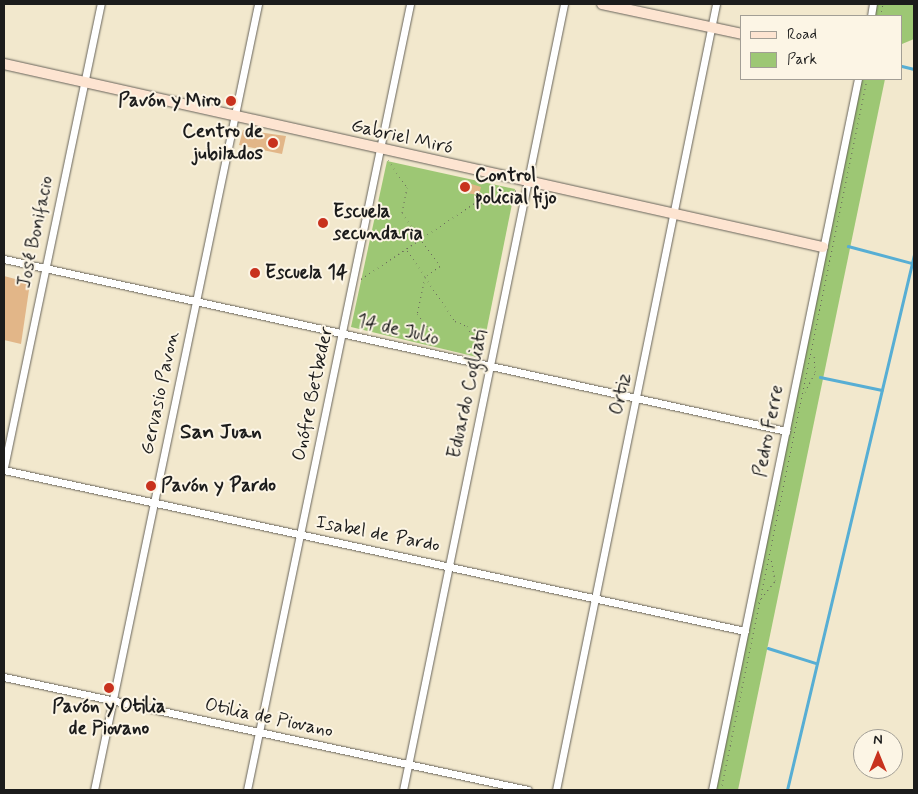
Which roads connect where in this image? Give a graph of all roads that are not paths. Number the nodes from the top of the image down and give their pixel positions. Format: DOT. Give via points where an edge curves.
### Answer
graph roads {
  1 [pos="101,4"];
  2 [pos="258,4"];
  3 [pos="410,4"];
  4 [pos="564,4"];
  5 [pos="602,4"];
  6 [pos="716,4"];
  7 [pos="711,28"];
  8 [pos="740,34"];
  9 [pos="4,64"];
  10 [pos="858,80"];
  11 [pos="86,83"];
  12 [pos="235,116"];
  13 [pos="380,149"];
  14 [pos="529,184"];
  15 [pos="674,215"];
  16 [pos="823,247"];
  17 [pos="4,259"];
  18 [pos="44,268"];
  19 [pos="196,300"];
  20 [pos="342,334"];
  21 [pos="490,368"];
  22 [pos="637,398"];
  23 [pos="786,431"];
  24 [pos="4,468"];
  25 [pos="153,502"];
  26 [pos="301,535"];
  27 [pos="449,565"];
  28 [pos="595,596"];
  29 [pos="745,631"];
  30 [pos="4,677"];
  31 [pos="113,701"];
  32 [pos="258,732"];
  33 [pos="408,764"];
  34 [pos="94,790"];
  35 [pos="247,790"];
  36 [pos="403,790"];
  37 [pos="528,790"];
  38 [pos="556,790"];
  39 [pos="712,790"];
  1 -- 11 [label="street, José Bonifacio"];
  2 -- 12 [label="street, Gervasio Pavon"];
  3 -- 13 [label="street, Onófre Betbeder"];
  4 -- 14 [label="street, Eduardo Cogliati"];
  5 -- 7 [label="street"];
  6 -- 7 [label="street, Ortiz"];
  7 -- 8 [label="street"];
  7 -- 15 [label="street, Ortiz"];
  9 -- 11 [label="street, Gabriel Miró"];
  10 -- 16 [label="street, Pedro Ferre"];
  11 -- 12 [label="street, Gabriel Miró"];
  11 -- 18 [label="street, José Bonifacio"];
  12 -- 13 [label="street, Gabriel Miró"];
  12 -- 19 [label="street, Gervasio Pavon"];
  13 -- 14 [label="street, Gabriel Miró"];
  13 -- 20 [label="street, Onófre Betbeder"];
  14 -- 15 [label="street, Gabriel Miró"];
  14 -- 21 [label="street, Eduardo Cogliati"];
  15 -- 16 [label="street, Gabriel Miró"];
  15 -- 22 [label="street, Ortiz"];
  16 -- 23 [label="street, Pedro Ferre"];
  17 -- 18 [label="street, 14 de Julio"];
  18 -- 19 [label="street, 14 de Julio"];
  18 -- 24 [label="street, José Bonifacio"];
  19 -- 20 [label="street, 14 de Julio"];
  19 -- 25 [label="street, Gervasio Pavon"];
  20 -- 21 [label="street, 14 de Julio"];
  20 -- 26 [label="street, Onófre Betbeder"];
  21 -- 22 [label="street, 14 de Julio"];
  21 -- 27 [label="street, Eduardo Cogliati"];
  22 -- 23 [label="street, 14 de Julio"];
  22 -- 28 [label="street, Ortiz"];
  23 -- 29 [label="street, Pedro Ferre"];
  24 -- 25 [label="street, Isabel de Pardo"];
  25 -- 26 [label="street, Isabel de Pardo"];
  25 -- 31 [label="street, Gervasio Pavon"];
  26 -- 27 [label="street, Isabel de Pardo"];
  26 -- 32 [label="street, Onófre Betbeder"];
  27 -- 28 [label="street, Isabel de Pardo"];
  27 -- 33 [label="street, Eduardo Cogliati"];
  28 -- 29 [label="street, Isabel de Pardo"];
  28 -- 38 [label="street, Ortiz"];
  29 -- 39 [label="street, Pedro Ferre"];
  30 -- 31 [label="street, Otilia de Piovano"];
  31 -- 32 [label="street, Otilia de Piovano"];
  31 -- 34 [label="street, Gervasio Pavon"];
  32 -- 33 [label="street, Otilia de Piovano"];
  32 -- 35 [label="street, Onófre Betbeder"];
  33 -- 36 [label="street, Eduardo Cogliati"];
  33 -- 37 [label="street, Otilia de Piovano"];
}
